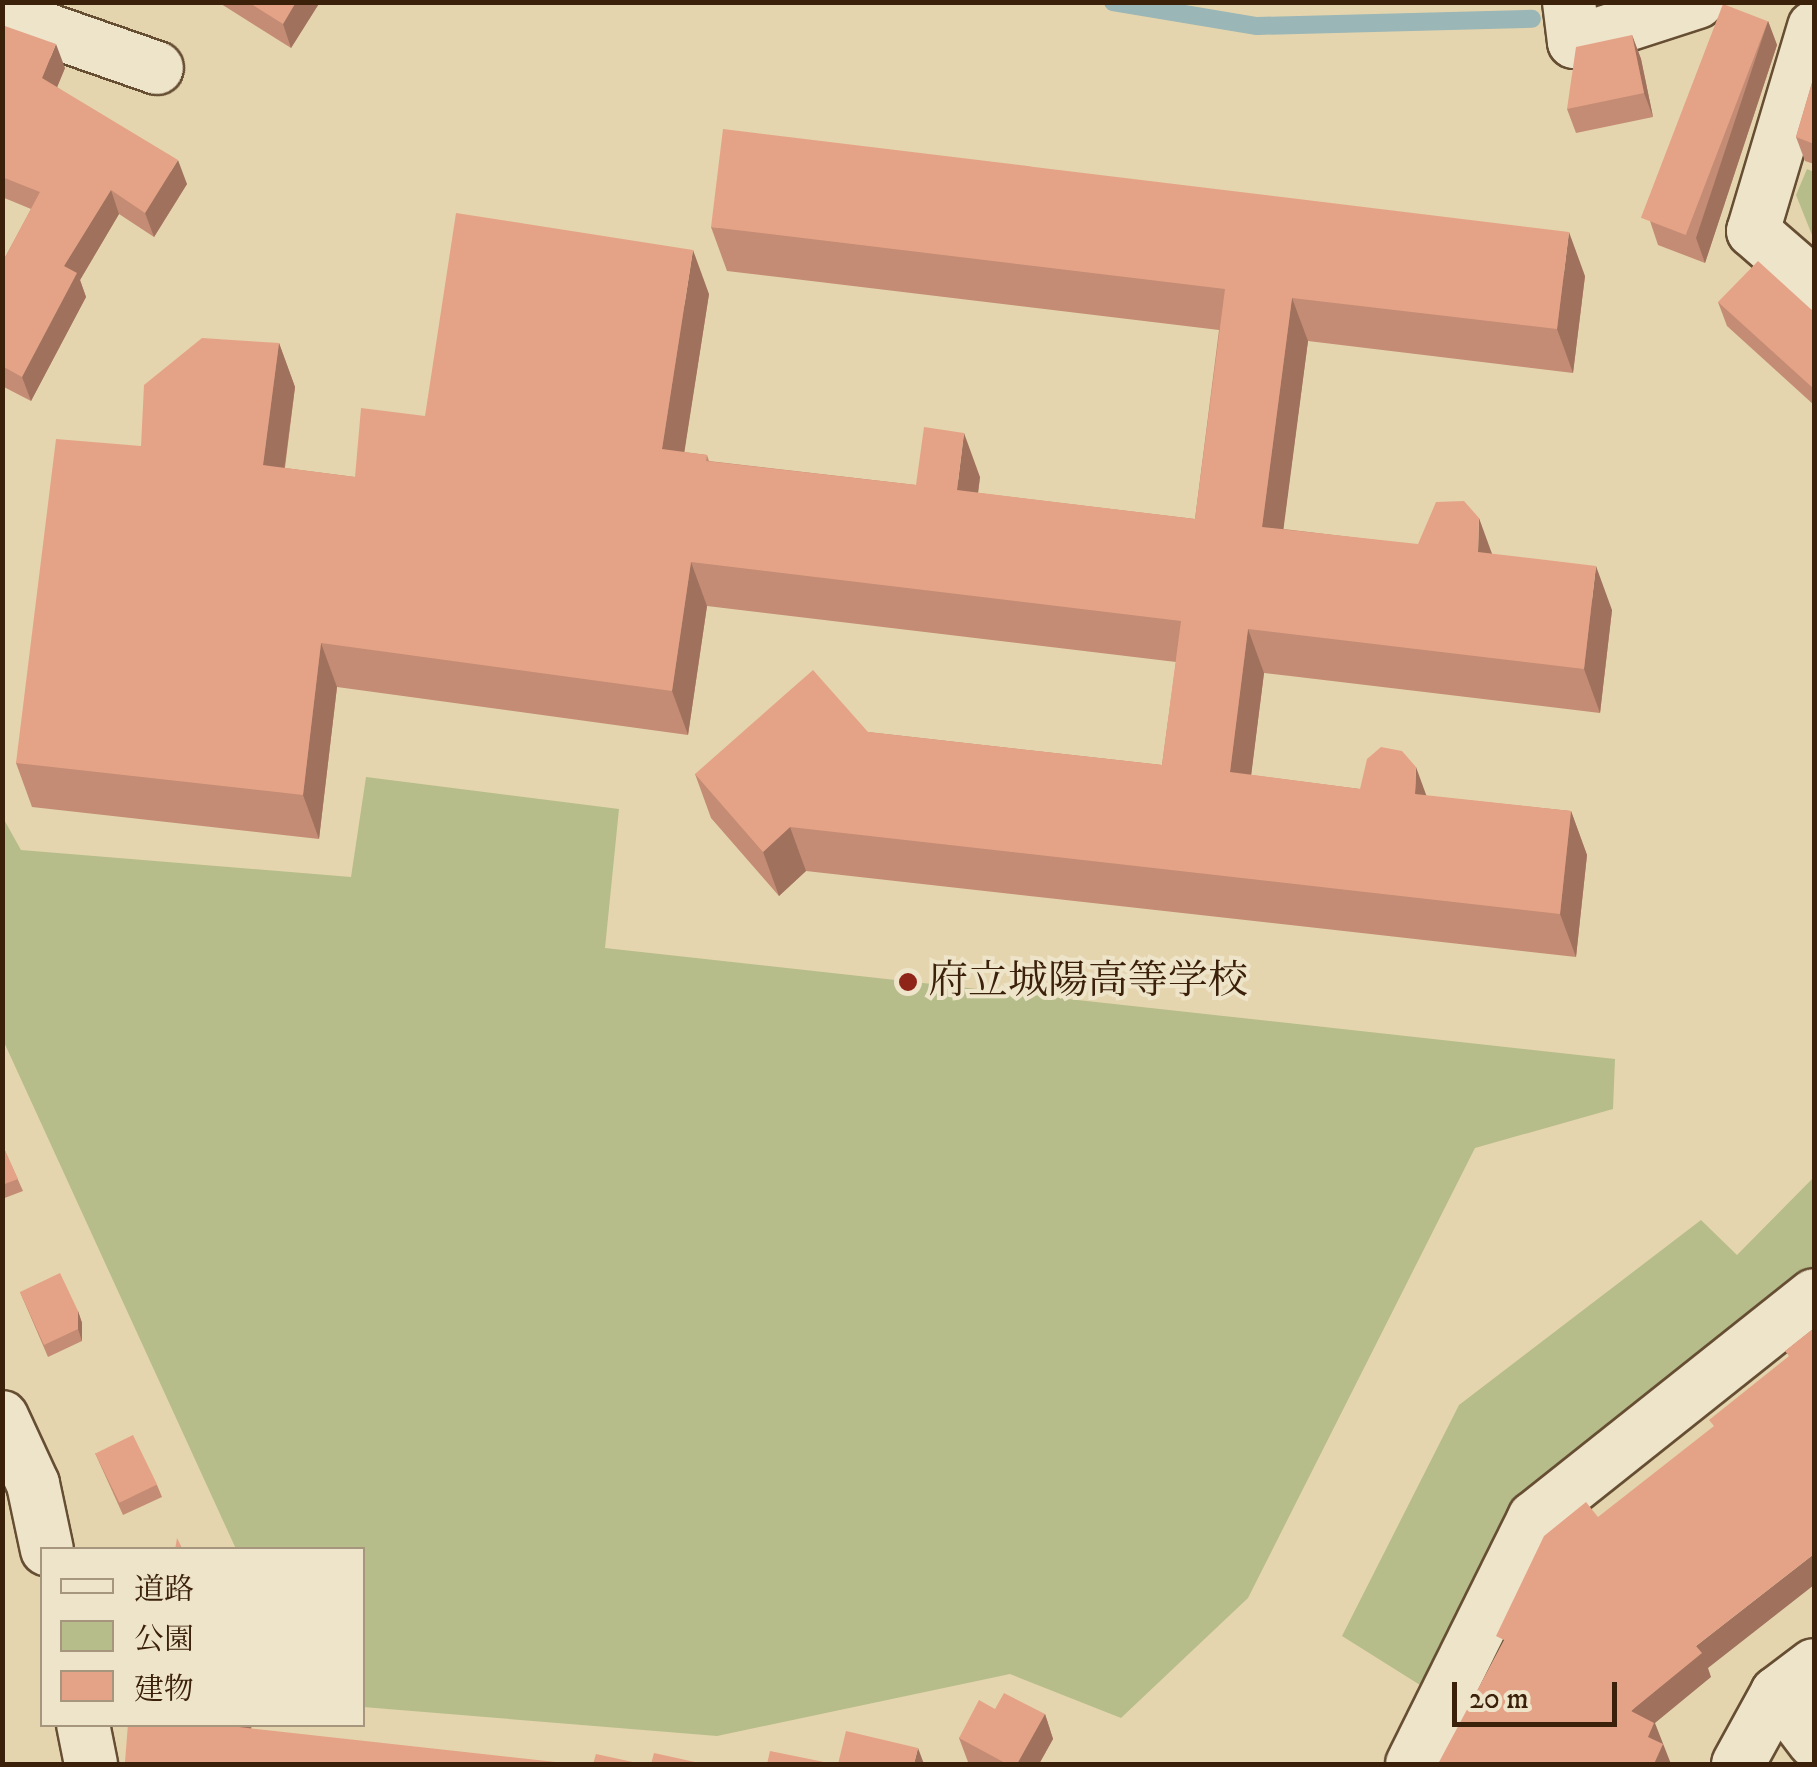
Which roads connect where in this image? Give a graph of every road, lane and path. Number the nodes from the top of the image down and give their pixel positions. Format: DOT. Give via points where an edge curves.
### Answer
graph roads {
  1 [pos="1698,2"];
  2 [pos="1571,13"];
  3 [pos="2,14"];
  4 [pos="1814,26"];
  5 [pos="157,68"];
  6 [pos="1814,284"];
  7 [pos="1814,1295"];
  8 [pos="2,1417"];
  9 [pos="46,1547"];
  10 [pos="1796,1679"];
  11 [pos="84,1727"];
  12 [pos="1814,1742"];
  13 [pos="91,1764"];
  14 [pos="1412,1764"];
  15 [pos="1738,1764"];
  1 -- 2 [label="street" via="1574,42"];
  3 -- 5 [label="street"];
  4 -- 6 [label="street" via="1753,231"];
  7 -- 14 [label="street" via="1534,1518"];
  8 -- 9 [label="street" via="33,1484"];
  10 -- 12 [label="street"];
  10 -- 15 [label="street"];
  11 -- 13 [label="street"];
}
